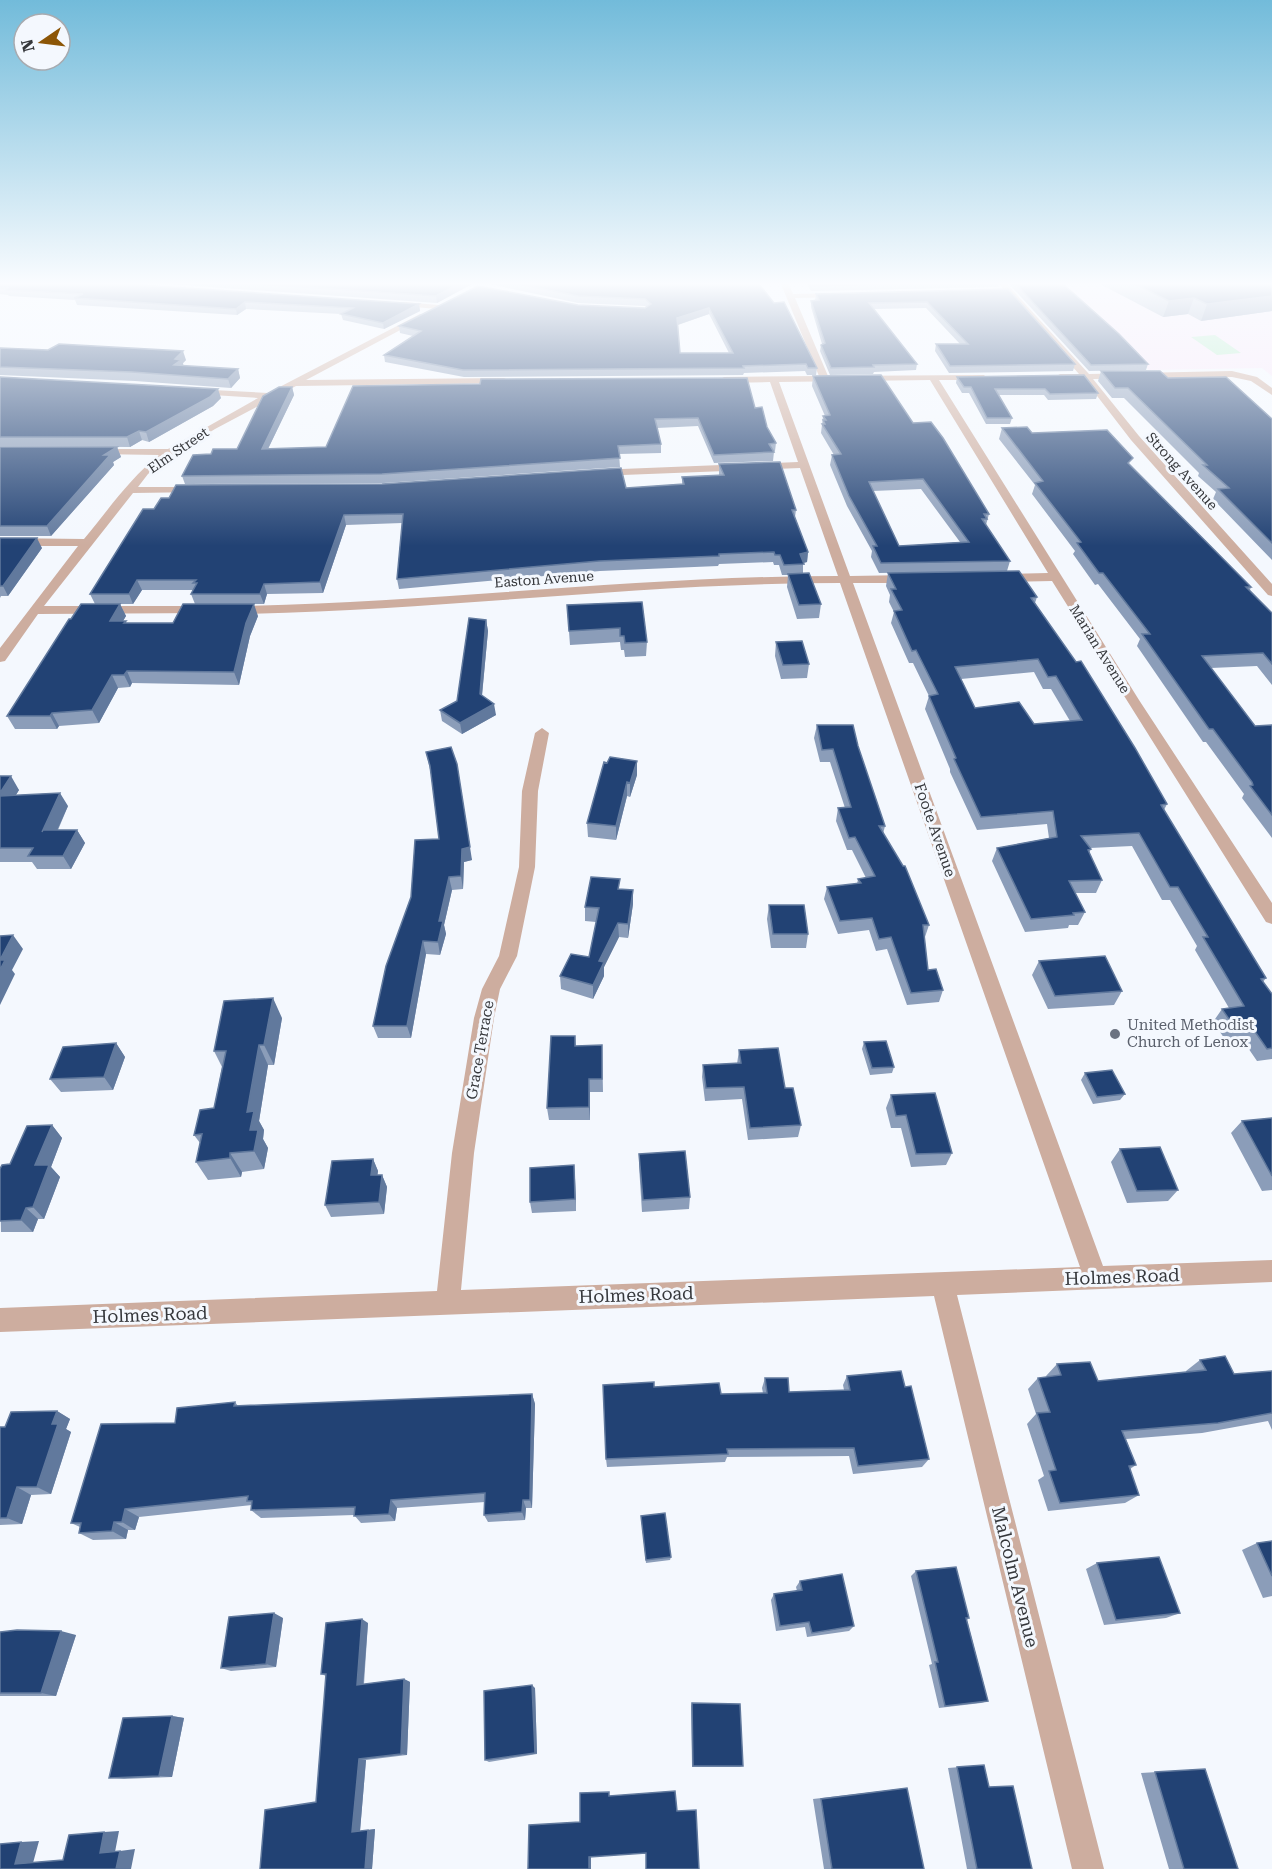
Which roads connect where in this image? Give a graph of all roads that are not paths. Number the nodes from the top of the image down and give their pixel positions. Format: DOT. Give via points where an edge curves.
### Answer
graph roads {
  1 [pos="317,371"];
  2 [pos="821,371"];
  3 [pos="1081,371"];
  4 [pos="1086,376"];
  5 [pos="992,377"];
  6 [pos="1051,377"];
  7 [pos="933,378"];
  8 [pos="716,380"];
  9 [pos="825,380"];
  10 [pos="517,381"];
  11 [pos="774,381"];
  12 [pos="295,383"];
  13 [pos="191,390"];
  14 [pos="1272,392"];
  15 [pos="270,396"];
  16 [pos="87,451"];
  17 [pos="170,452"];
  18 [pos="805,465"];
  19 [pos="587,474"];
  20 [pos="128,489"];
  21 [pos="210,490"];
  22 [pos="0,542"];
  23 [pos="87,543"];
  24 [pos="1056,577"];
  25 [pos="985,578"];
  26 [pos="926,579"];
  27 [pos="844,580"];
  28 [pos="1272,592"];
  29 [pos="34,610"];
  30 [pos="0,658"];
  31 [pos="542,733"];
  32 [pos="1272,917"];
  33 [pos="1272,1271"];
  34 [pos="1096,1279"];
  35 [pos="943,1284"];
  36 [pos="448,1302"];
  37 [pos="0,1320"];
  38 [pos="1088,1869"];
  1 -- 12 [label="street, Elm Street"];
  2 -- 9 [label="street"];
  3 -- 4 [label="street, Strong Avenue"];
  4 -- 6 [label="street"];
  4 -- 14 [label="street" via="1233,375 1254,380"];
  4 -- 28 [label="street, Strong Avenue" via="1135,438"];
  5 -- 7 [label="street"];
  7 -- 9 [label="street"];
  7 -- 24 [label="street, Marian Avenue"];
  8 -- 11 [label="street"];
  9 -- 11 [label="street"];
  10 -- 12 [label="street"];
  11 -- 18 [label="street, Foote Avenue"];
  12 -- 15 [label="street, Elm Street"];
  13 -- 15 [label="street"];
  15 -- 17 [label="street, Elm Street"];
  16 -- 17 [label="street"];
  17 -- 20 [label="street, Elm Street"];
  18 -- 19 [label="street"];
  18 -- 27 [label="street, Foote Avenue"];
  20 -- 21 [label="street"];
  20 -- 23 [label="street, Elm Street"];
  22 -- 23 [label="street"];
  23 -- 29 [label="street, Elm Street"];
  24 -- 25 [label="street"];
  24 -- 32 [label="street, Marian Avenue"];
  26 -- 27 [label="street, Easton Avenue"];
  27 -- 29 [label="street, Easton Avenue" via="712,582 297,610"];
  27 -- 34 [label="street, Foote Avenue"];
  29 -- 30 [label="street, Elm Street"];
  31 -- 36 [label="street, Grace Terrace" via="530,791 527,867 508,956 491,989 484,1018"];
  33 -- 34 [label="street, Holmes Road"];
  34 -- 35 [label="street, Holmes Road"];
  35 -- 36 [label="street, Holmes Road"];
  35 -- 38 [label="street, Malcolm Avenue"];
  36 -- 37 [label="street, Holmes Road"];
}
